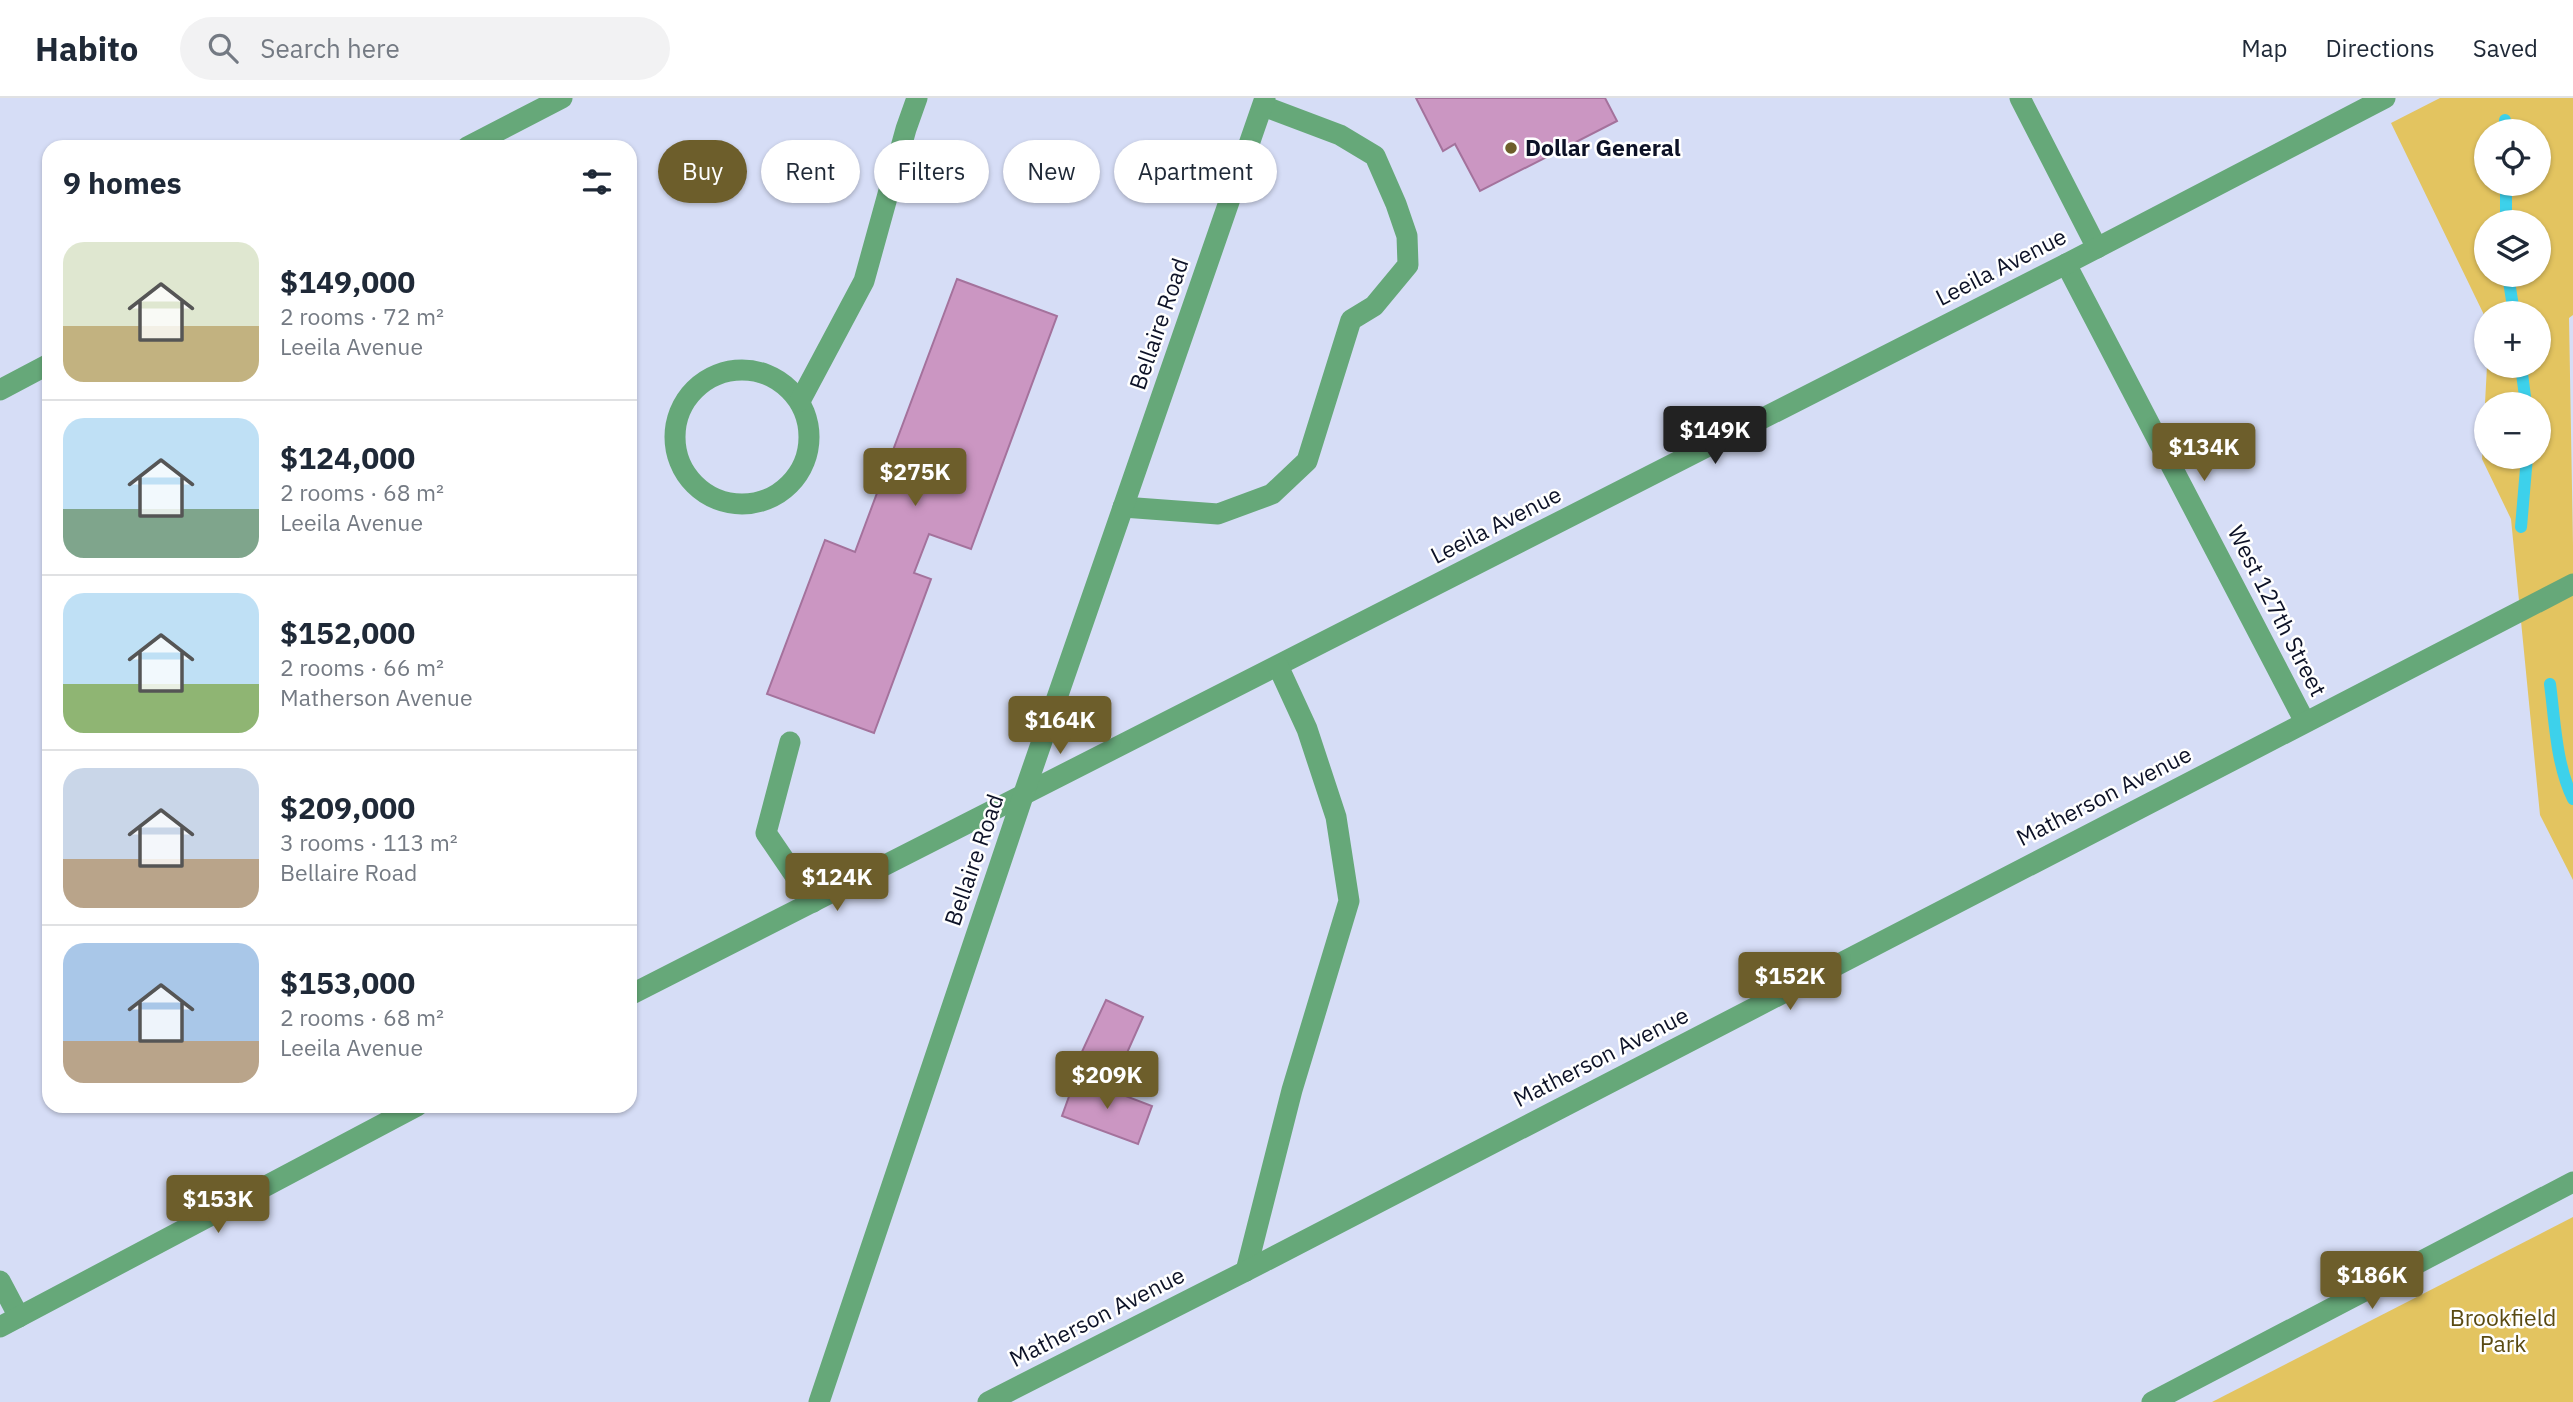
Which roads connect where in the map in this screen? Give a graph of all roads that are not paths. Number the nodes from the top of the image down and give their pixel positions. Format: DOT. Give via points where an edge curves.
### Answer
graph roads {
  1 [pos="562,98"];
  2 [pos="918,98"];
  3 [pos="2020,98"];
  4 [pos="2385,98"];
  5 [pos="1264,102"];
  6 [pos="481,140"];
  7 [pos="2097,247"];
  8 [pos="2066,264"];
  9 [pos="42,368"];
  10 [pos="0,390"];
  11 [pos="800,401"];
  12 [pos="1123,507"];
  13 [pos="2573,584"];
  14 [pos="1278,666"];
  15 [pos="2305,722"];
  16 [pos="790,742"];
  17 [pos="1024,793"];
  18 [pos="813,902"];
  19 [pos="637,991"];
  20 [pos="404,1113"];
  21 [pos="2573,1182"];
  22 [pos="1246,1271"];
  23 [pos="0,1281"];
  24 [pos="19,1317"];
  25 [pos="0,1327"];
  26 [pos="820,1402"];
  27 [pos="988,1402"];
  28 [pos="2152,1402"];
  1 -- 6 [label="street"];
  2 -- 11 [label="street" via="864,281"];
  3 -- 7 [label="street"];
  4 -- 7 [label="street, Leeila Avenue"];
  5 -- 12 [label="street, Bellaire Road"];
  5 -- 12 [label="street" via="1340,135 1375,156 1408,236 1408,265 1374,306 1351,320 1307,461 1272,495 1218,514"];
  7 -- 8 [label="street, Leeila Avenue"];
  8 -- 14 [label="street, Leeila Avenue"];
  8 -- 15 [label="street, West 127th Street"];
  9 -- 10 [label="street"];
  11 -- 11 [label="street" via="809,423 810,446 802,468 788,486 769,499 747,504 724,502 703,493 687,477 674,435 678,413 705,379 747,369 787,385"];
  12 -- 17 [label="street, Bellaire Road"];
  13 -- 15 [label="street, Matherson Avenue"];
  14 -- 17 [label="street, Leeila Avenue"];
  14 -- 22 [label="street" via="1307,729 1336,817 1349,901 1292,1090"];
  15 -- 22 [label="street, Matherson Avenue"];
  16 -- 18 [label="street" via="766,832"];
  17 -- 18 [label="street, Leeila Avenue"];
  17 -- 26 [label="street, Bellaire Road"];
  18 -- 19 [label="street, Leeila Avenue"];
  20 -- 24 [label="street"];
  21 -- 28 [label="street"];
  22 -- 27 [label="street, Matherson Avenue"];
  23 -- 24 [label="street"];
  24 -- 25 [label="street"];
}
